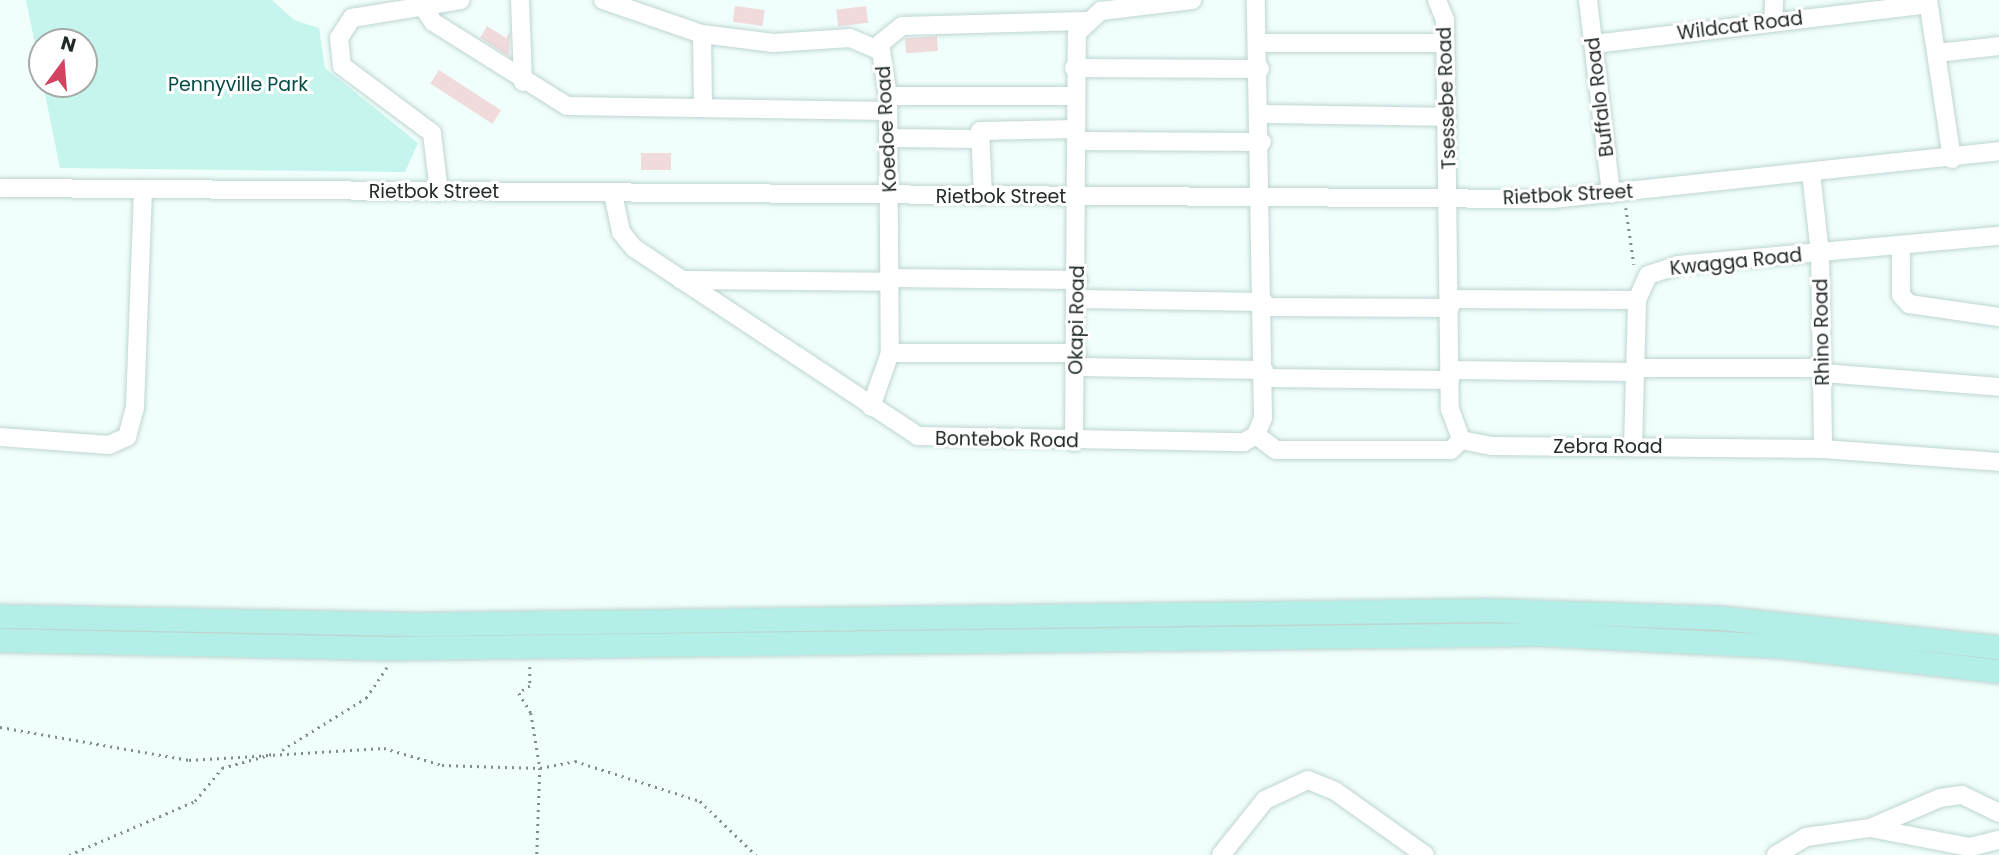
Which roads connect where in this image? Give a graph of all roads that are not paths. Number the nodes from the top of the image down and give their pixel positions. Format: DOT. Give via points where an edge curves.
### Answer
graph roads {
  1 [pos="461,0"];
  2 [pos="520,0"];
  3 [pos="603,0"];
  4 [pos="1192,0"];
  5 [pos="1256,0"];
  6 [pos="1437,0"];
  7 [pos="1588,0"];
  8 [pos="1774,0"];
  9 [pos="1928,2"];
  10 [pos="421,4"];
  11 [pos="1085,21"];
  12 [pos="1773,22"];
  13 [pos="702,33"];
  14 [pos="1260,43"];
  15 [pos="1445,43"];
  16 [pos="1594,44"];
  17 [pos="1999,46"];
  18 [pos="876,47"];
  19 [pos="1937,53"];
  20 [pos="1074,68"];
  21 [pos="1260,69"];
  22 [pos="523,82"];
  23 [pos="1074,96"];
  24 [pos="888,103"];
  25 [pos="703,108"];
  26 [pos="1262,114"];
  27 [pos="1447,117"];
  28 [pos="1076,135"];
  29 [pos="888,138"];
  30 [pos="981,139"];
  31 [pos="1262,142"];
  32 [pos="1999,151"];
  33 [pos="1952,159"];
  34 [pos="1811,173"];
  35 [pos="0,188"];
  36 [pos="143,189"];
  37 [pos="439,192"];
  38 [pos="612,194"];
  39 [pos="1617,194"];
  40 [pos="890,196"];
  41 [pos="983,196"];
  42 [pos="1077,197"];
  43 [pos="1263,198"];
  44 [pos="1450,199"];
  45 [pos="1999,236"];
  46 [pos="1901,245"];
  47 [pos="1820,253"];
  48 [pos="680,280"];
  49 [pos="891,280"];
  50 [pos="1077,280"];
  51 [pos="1639,292"];
  52 [pos="1077,299"];
  53 [pos="1264,304"];
  54 [pos="1450,304"];
  55 [pos="1999,317"];
  56 [pos="890,353"];
  57 [pos="1077,360"];
  58 [pos="1635,370"];
  59 [pos="1823,370"];
  60 [pos="1264,374"];
  61 [pos="1450,375"];
  62 [pos="1999,387"];
  63 [pos="871,407"];
  64 [pos="1256,435"];
  65 [pos="0,437"];
  66 [pos="1461,440"];
  67 [pos="1074,442"];
  68 [pos="1633,447"];
  69 [pos="1823,449"];
  70 [pos="1999,462"];
  71 [pos="0,616"];
  72 [pos="0,640"];
  73 [pos="1999,647"];
  74 [pos="1999,671"];
  75 [pos="1999,813"];
  76 [pos="1870,828"];
  77 [pos="1999,840"];
  78 [pos="1221,855"];
  79 [pos="1425,855"];
  80 [pos="1776,855"];
  1 -- 10 [label="street"];
  2 -- 22 [label="street"];
  3 -- 13 [label="street, Koedoe Road"];
  4 -- 11 [label="street" via="1111,9"];
  5 -- 14 [label="street"];
  6 -- 15 [label="street, Tsessebe Road"];
  7 -- 16 [label="street, Buffalo Road"];
  8 -- 12 [label="street"];
  9 -- 12 [label="street, Wildcat Road"];
  9 -- 19 [label="street"];
  10 -- 22 [label="street" via="433,22"];
  10 -- 37 [label="street" via="352,18 339,38 338,57 348,73 432,133"];
  11 -- 18 [label="street" via="902,26"];
  11 -- 20 [label="street"];
  12 -- 16 [label="street, Wildcat Road"];
  13 -- 18 [label="street, Koedoe Road" via="790,43 850,38"];
  13 -- 25 [label="street"];
  14 -- 15 [label="street"];
  14 -- 21 [label="street"];
  15 -- 27 [label="street, Tsessebe Road"];
  16 -- 39 [label="street, Buffalo Road"];
  17 -- 19 [label="street"];
  18 -- 24 [label="street, Koedoe Road" via="884,58"];
  19 -- 33 [label="street"];
  20 -- 21 [label="street"];
  20 -- 23 [label="street"];
  21 -- 26 [label="street"];
  22 -- 25 [label="street" via="567,106"];
  23 -- 24 [label="street"];
  23 -- 28 [label="street"];
  24 -- 25 [label="street"];
  24 -- 29 [label="street, Koedoe Road"];
  26 -- 27 [label="street"];
  26 -- 31 [label="street"];
  27 -- 44 [label="street, Tsessebe Road"];
  28 -- 30 [label="street" via="981,131"];
  28 -- 31 [label="street"];
  28 -- 42 [label="street"];
  29 -- 30 [label="street"];
  29 -- 40 [label="street, Koedoe Road"];
  30 -- 41 [label="street"];
  31 -- 43 [label="street"];
  32 -- 33 [label="street, Rietbok Street"];
  33 -- 34 [label="street, Rietbok Street"];
  34 -- 39 [label="street, Rietbok Street"];
  34 -- 47 [label="street, Rhino Road"];
  35 -- 36 [label="street, Rietbok Street"];
  36 -- 37 [label="street, Rietbok Street"];
  36 -- 65 [label="street" via="135,407 127,437 109,445"];
  37 -- 38 [label="street, Rietbok Street"];
  38 -- 40 [label="street, Rietbok Street"];
  38 -- 48 [label="street, Bontebok Road" via="625,240"];
  39 -- 44 [label="street, Rietbok Street"];
  40 -- 41 [label="street, Rietbok Street"];
  40 -- 49 [label="street, Koedoe Road"];
  41 -- 42 [label="street, Rietbok Street"];
  42 -- 43 [label="street, Rietbok Street"];
  42 -- 50 [label="street, Okapi Road"];
  43 -- 44 [label="street, Rietbok Street"];
  43 -- 53 [label="street"];
  44 -- 54 [label="street"];
  45 -- 46 [label="street, Kwagga Road"];
  46 -- 47 [label="street, Kwagga Road"];
  46 -- 55 [label="street" via="1900,295 1909,304"];
  47 -- 51 [label="street, Kwagga Road" via="1678,265"];
  47 -- 59 [label="street, Rhino Road"];
  48 -- 49 [label="street"];
  48 -- 63 [label="street, Bontebok Road"];
  49 -- 50 [label="street"];
  49 -- 56 [label="street, Koedoe Road"];
  50 -- 52 [label="street, Okapi Road"];
  51 -- 54 [label="street"];
  51 -- 58 [label="street"];
  52 -- 53 [label="street"];
  52 -- 57 [label="street, Okapi Road"];
  53 -- 54 [label="street"];
  53 -- 60 [label="street"];
  54 -- 61 [label="street"];
  56 -- 57 [label="street"];
  56 -- 63 [label="street, Koedoe Road"];
  57 -- 60 [label="street"];
  57 -- 67 [label="street, Okapi Road"];
  58 -- 59 [label="street"];
  58 -- 61 [label="street"];
  58 -- 68 [label="street"];
  59 -- 62 [label="street"];
  59 -- 69 [label="street, Rhino Road"];
  60 -- 61 [label="street"];
  60 -- 64 [label="street"];
  61 -- 66 [label="street" via="1452,426"];
  63 -- 67 [label="street, Bontebok Road" via="928,439"];
  64 -- 66 [label="street" via="1276,450 1451,450"];
  64 -- 67 [label="street, Bontebok Road" via="1239,442"];
  66 -- 68 [label="street, Zebra Road" via="1492,446"];
  68 -- 69 [label="street, Zebra Road"];
  69 -- 70 [label="street, Zebra Road"];
  71 -- 73 [label="main road" via="424,624 1535,611 1794,624"];
  72 -- 74 [label="main road" via="394,648 1513,634 1718,642"];
  75 -- 76 [label="street" via="1962,795 1940,797"];
  76 -- 77 [label="street" via="1970,846"];
  76 -- 80 [label="street" via="1806,837"];
  78 -- 79 [label="street" via="1265,800 1308,780 1335,791"];
}
